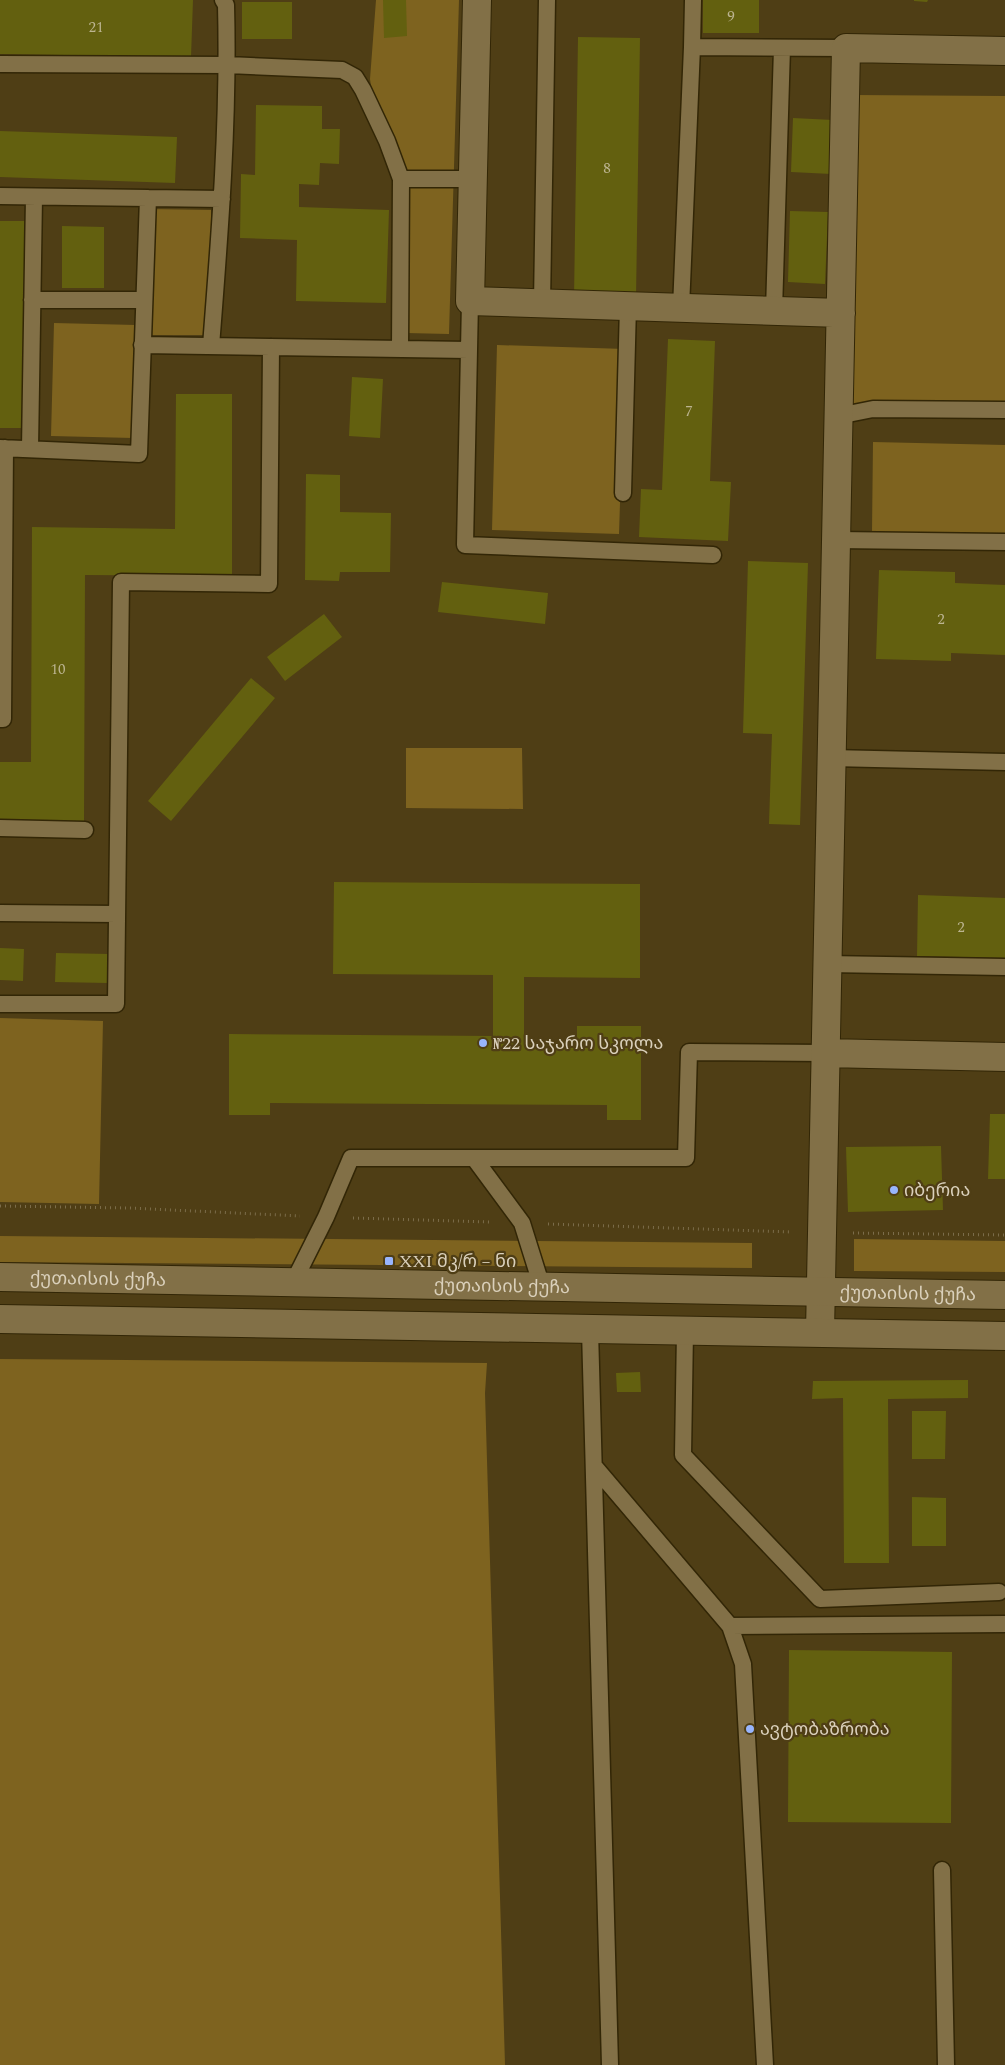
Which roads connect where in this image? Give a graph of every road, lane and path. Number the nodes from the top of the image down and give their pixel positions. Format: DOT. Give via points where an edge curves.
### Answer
graph roads {
  1 [pos="223,0"];
  2 [pos="477,0"];
  3 [pos="547,0"];
  4 [pos="693,0"];
  5 [pos="692,47"];
  6 [pos="782,48"];
  7 [pos="846,48"];
  8 [pos="1005,51"];
  9 [pos="0,64"];
  10 [pos="228,65"];
  11 [pos="401,179"];
  12 [pos="473,179"];
  13 [pos="0,196"];
  14 [pos="34,197"];
  15 [pos="148,198"];
  16 [pos="222,199"];
  17 [pos="32,300"];
  18 [pos="144,300"];
  19 [pos="470,301"];
  20 [pos="542,303"];
  21 [pos="628,306"];
  22 [pos="681,308"];
  23 [pos="774,311"];
  24 [pos="841,313"];
  25 [pos="142,345"];
  26 [pos="211,346"];
  27 [pos="271,347"];
  28 [pos="400,349"];
  29 [pos="468,350"];
  30 [pos="1005,410"];
  31 [pos="838,416"];
  32 [pos="3,448"];
  33 [pos="30,449"];
  34 [pos="624,493"];
  35 [pos="836,540"];
  36 [pos="1005,542"];
  37 [pos="713,555"];
  38 [pos="0,719"];
  39 [pos="831,758"];
  40 [pos="1005,762"];
  41 [pos="0,828"];
  42 [pos="85,830"];
  43 [pos="0,913"];
  44 [pos="117,914"];
  45 [pos="827,964"];
  46 [pos="1005,967"];
  47 [pos="0,1004"];
  48 [pos="825,1053"];
  49 [pos="1005,1058"];
  50 [pos="474,1158"];
  51 [pos="0,1277"];
  52 [pos="293,1283"];
  53 [pos="542,1287"];
  54 [pos="820,1292"];
  55 [pos="1005,1295"];
  56 [pos="0,1320"];
  57 [pos="590,1330"];
  58 [pos="685,1331"];
  59 [pos="820,1332"];
  60 [pos="1005,1336"];
  61 [pos="594,1466"];
  62 [pos="999,1592"];
  63 [pos="1005,1624"];
  64 [pos="730,1626"];
  65 [pos="942,1870"];
  66 [pos="610,2065"];
  67 [pos="765,2065"];
  68 [pos="946,2065"];
  1 -- 10 [label="lane" via="226,6"];
  2 -- 12 [label="street"];
  3 -- 20 [label="lane"];
  4 -- 5 [label="lane"];
  5 -- 6 [label="lane"];
  5 -- 22 [label="lane"];
  6 -- 7 [label="lane"];
  6 -- 23 [label="lane"];
  7 -- 8 [label="street"];
  7 -- 24 [label="street"];
  9 -- 10 [label="lane"];
  10 -- 11 [label="lane" via="342,70 355,77 387,141"];
  10 -- 16 [label="lane"];
  11 -- 12 [label="lane"];
  11 -- 28 [label="lane"];
  12 -- 19 [label="street"];
  13 -- 14 [label="lane"];
  14 -- 15 [label="lane"];
  14 -- 17 [label="lane"];
  15 -- 16 [label="lane"];
  15 -- 18 [label="lane"];
  16 -- 26 [label="lane"];
  17 -- 18 [label="lane"];
  17 -- 33 [label="lane"];
  18 -- 25 [label="lane"];
  19 -- 20 [label="street"];
  19 -- 29 [label="lane"];
  20 -- 21 [label="street"];
  21 -- 22 [label="street"];
  21 -- 34 [label="lane"];
  22 -- 23 [label="street"];
  23 -- 24 [label="street"];
  24 -- 31 [label="street"];
  25 -- 26 [label="lane"];
  25 -- 33 [label="lane" via="139,454"];
  26 -- 27 [label="lane"];
  27 -- 28 [label="lane"];
  27 -- 44 [label="lane" via="269,584 121,582"];
  28 -- 29 [label="lane"];
  29 -- 37 [label="lane" via="465,545"];
  30 -- 31 [label="lane" via="873,409"];
  31 -- 35 [label="street"];
  32 -- 33 [label="lane"];
  32 -- 38 [label="lane" via="3,719"];
  35 -- 36 [label="lane"];
  35 -- 39 [label="street"];
  39 -- 40 [label="lane"];
  39 -- 45 [label="street"];
  41 -- 42 [label="lane"];
  43 -- 44 [label="lane"];
  44 -- 47 [label="lane" via="116,1004"];
  45 -- 46 [label="lane"];
  45 -- 48 [label="street"];
  48 -- 49 [label="street"];
  48 -- 50 [label="lane" via="689,1052 686,1158"];
  48 -- 54 [label="street"];
  50 -- 52 [label="lane" via="351,1158"];
  50 -- 53 [label="lane" via="522,1223"];
  51 -- 52 [label="street, ქუთაისის ქუჩა"];
  52 -- 53 [label="street, ქუთაისის ქუჩა"];
  53 -- 54 [label="street, ქუთაისის ქუჩა"];
  54 -- 55 [label="street, ქუთაისის ქუჩა"];
  54 -- 59 [label="street"];
  56 -- 57 [label="street"];
  57 -- 58 [label="street"];
  57 -- 61 [label="lane"];
  58 -- 59 [label="street"];
  58 -- 62 [label="lane" via="683,1455 820,1598"];
  59 -- 60 [label="street"];
  61 -- 64 [label="lane"];
  61 -- 66 [label="lane"];
  63 -- 64 [label="lane"];
  64 -- 67 [label="lane" via="743,1664"];
  65 -- 68 [label="lane"];
}
